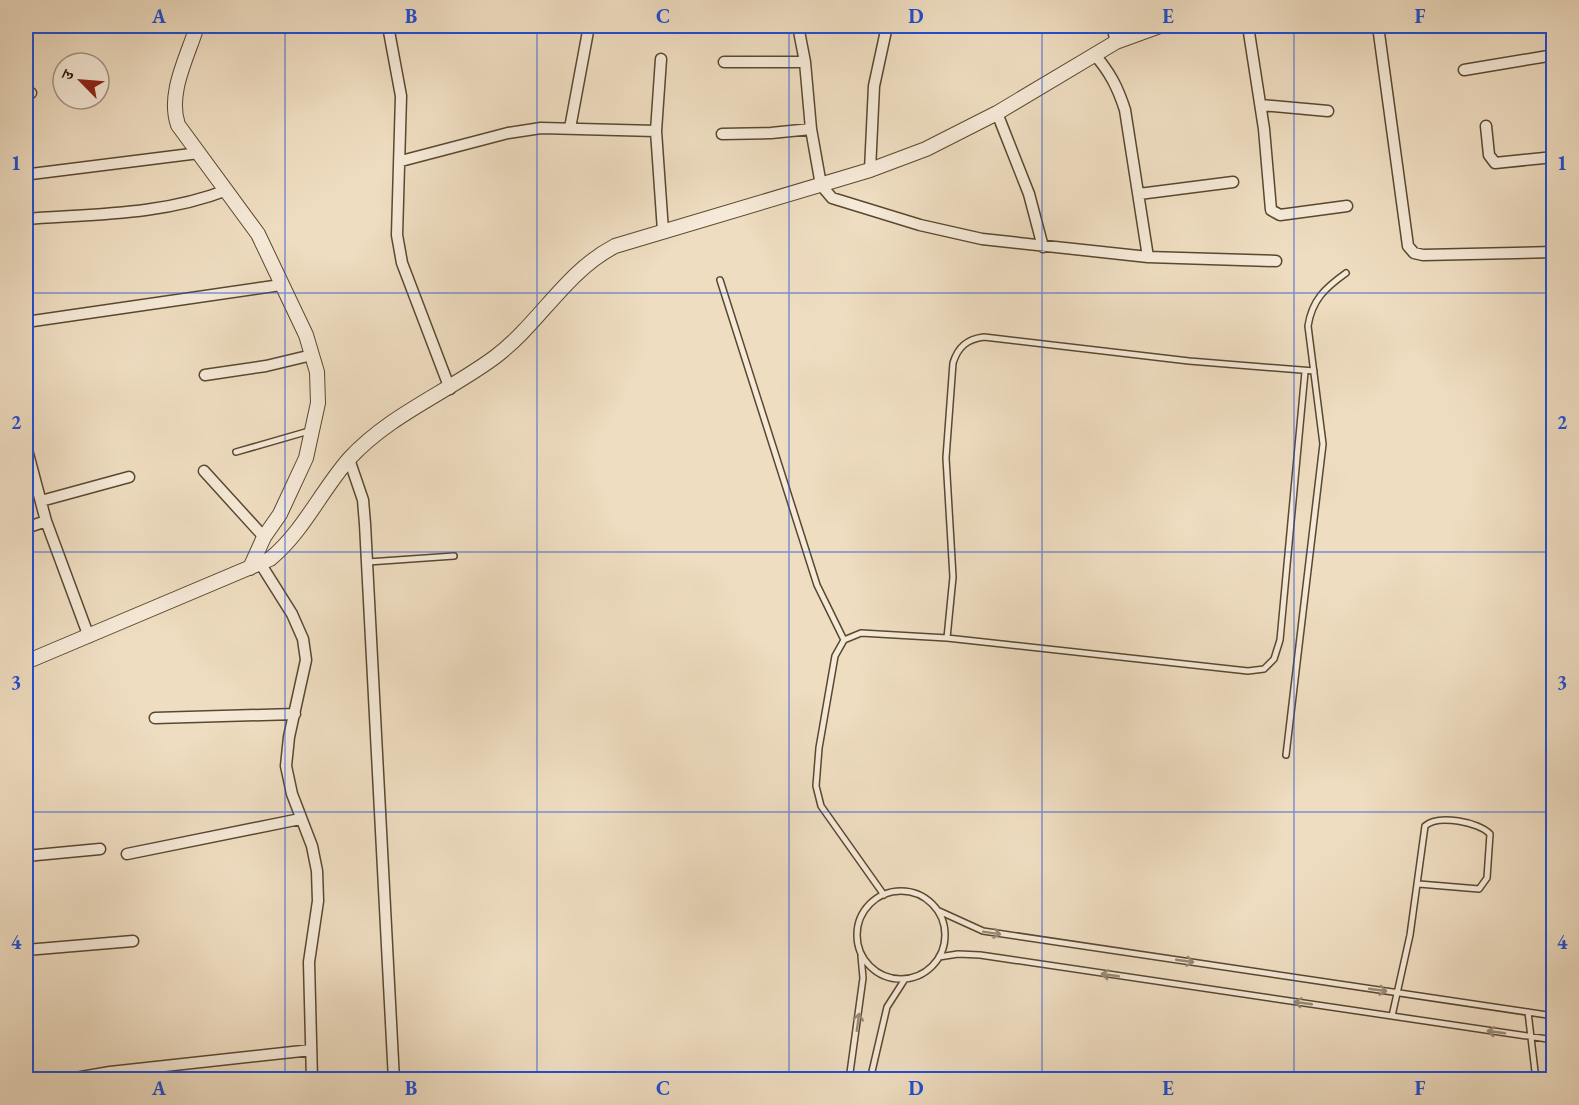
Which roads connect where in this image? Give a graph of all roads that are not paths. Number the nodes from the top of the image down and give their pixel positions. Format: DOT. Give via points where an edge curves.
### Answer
graph roads {
  1 [pos="197,26"];
  2 [pos="388,26"];
  3 [pos="589,26"];
  4 [pos="798,26"];
  5 [pos="887,26"];
  6 [pos="1112,26"];
  7 [pos="1160,26"];
  8 [pos="1248,26"];
  9 [pos="1377,26"];
  10 [pos="1116,42"];
  11 [pos="1094,54"];
  12 [pos="1554,55"];
  13 [pos="661,59"];
  14 [pos="724,62"];
  15 [pos="805,62"];
  16 [pos="1464,70"];
  17 [pos="1261,105"];
  18 [pos="1328,111"];
  19 [pos="997,113"];
  20 [pos="1486,126"];
  21 [pos="570,128"];
  22 [pos="811,129"];
  23 [pos="656,131"];
  24 [pos="722,134"];
  25 [pos="199,153"];
  26 [pos="1554,157"];
  27 [pos="401,161"];
  28 [pos="870,170"];
  29 [pos="31,174"];
  30 [pos="1233,182"];
  31 [pos="821,185"];
  32 [pos="227,190"];
  33 [pos="1139,194"];
  34 [pos="1347,206"];
  35 [pos="26,219"];
  36 [pos="663,231"];
  37 [pos="1043,247"];
  38 [pos="1554,252"];
  39 [pos="1148,257"];
  40 [pos="1276,261"];
  41 [pos="1346,273"];
  42 [pos="720,280"];
  43 [pos="281,285"];
  44 [pos="26,322"];
  45 [pos="312,355"];
  46 [pos="1314,371"];
  47 [pos="1305,372"];
  48 [pos="205,375"];
  49 [pos="450,388"];
  50 [pos="314,430"];
  51 [pos="26,446"];
  52 [pos="236,452"];
  53 [pos="349,459"];
  54 [pos="204,471"];
  55 [pos="129,477"];
  56 [pos="41,501"];
  57 [pos="46,521"];
  58 [pos="26,528"];
  59 [pos="264,537"];
  60 [pos="454,556"];
  61 [pos="368,562"];
  62 [pos="255,566"];
  63 [pos="89,637"];
  64 [pos="947,638"];
  65 [pos="844,640"];
  66 [pos="26,662"];
  67 [pos="295,714"];
  68 [pos="155,718"];
  69 [pos="1286,754"];
  70 [pos="300,819"];
  71 [pos="100,849"];
  72 [pos="126,854"];
  73 [pos="26,856"];
  74 [pos="1419,884"];
  75 [pos="884,895"];
  76 [pos="939,911"];
  77 [pos="133,941"];
  78 [pos="26,950"];
  79 [pos="860,951"];
  80 [pos="939,957"];
  81 [pos="905,979"];
  82 [pos="1398,993"];
  83 [pos="1528,1012"];
  84 [pos="1392,1016"];
  85 [pos="1554,1016"];
  86 [pos="1532,1037"];
  87 [pos="1554,1040"];
  88 [pos="311,1050"];
  89 [pos="110,1076"];
  90 [pos="64,1080"];
  91 [pos="312,1080"];
  92 [pos="394,1080"];
  93 [pos="849,1080"];
  94 [pos="870,1080"];
  95 [pos="1536,1080"];
  1 -- 25 [label="street" via="173,112"];
  2 -- 27 [label="street" via="402,96"];
  3 -- 21 [label="street"];
  4 -- 15 [label="street"];
  5 -- 28 [label="street" via="874,86"];
  6 -- 10 [label="street"];
  7 -- 10 [label="street"];
  8 -- 17 [label="street"];
  9 -- 38 [label="street" via="1408,246 1423,255"];
  10 -- 11 [label="street"];
  11 -- 19 [label="street"];
  11 -- 33 [label="street" via="1119,89"];
  12 -- 16 [label="street"];
  13 -- 23 [label="street"];
  14 -- 15 [label="street"];
  15 -- 22 [label="street"];
  17 -- 18 [label="street"];
  17 -- 34 [label="street" via="1274,213"];
  19 -- 28 [label="street" via="926,149"];
  19 -- 37 [label="street" via="1029,194"];
  20 -- 26 [label="street" via="1489,155 1495,163"];
  21 -- 23 [label="street"];
  21 -- 27 [label="street" via="508,133"];
  22 -- 24 [label="street"];
  22 -- 31 [label="street"];
  23 -- 36 [label="street"];
  25 -- 29 [label="street"];
  25 -- 32 [label="street"];
  27 -- 49 [label="street" via="397,235 402,263"];
  28 -- 31 [label="street"];
  30 -- 33 [label="street"];
  31 -- 36 [label="street"];
  31 -- 37 [label="street" via="840,201 920,225"];
  32 -- 35 [label="street" via="198,202 168,208"];
  32 -- 43 [label="street" via="258,234"];
  33 -- 39 [label="street"];
  36 -- 49 [label="street" via="593,257 527,329"];
  37 -- 39 [label="street"];
  39 -- 40 [label="street"];
  41 -- 46 [label="lane" via="1318,296 1310,310 1308,327"];
  42 -- 65 [label="lane" via="817,585"];
  43 -- 44 [label="street"];
  43 -- 45 [label="street"];
  45 -- 48 [label="street"];
  45 -- 50 [label="street" via="318,403"];
  46 -- 47 [label="lane"];
  46 -- 69 [label="lane" via="1323,444"];
  47 -- 64 [label="lane" via="1280,640 1274,659 1264,669 1172,664"];
  47 -- 64 [label="lane" via="984,337 963,344 953,363 946,458 953,577"];
  49 -- 53 [label="street" via="387,427"];
  50 -- 52 [label="lane"];
  50 -- 59 [label="street" via="284,506"];
  51 -- 56 [label="street"];
  53 -- 61 [label="street" via="363,500"];
  53 -- 62 [label="street" via="286,545"];
  54 -- 59 [label="street"];
  55 -- 56 [label="street"];
  56 -- 57 [label="street"];
  57 -- 58 [label="street"];
  57 -- 63 [label="street"];
  59 -- 62 [label="street"];
  60 -- 61 [label="lane"];
  61 -- 92 [label="street"];
  62 -- 63 [label="street"];
  62 -- 67 [label="street" via="292,614 303,639 306,660"];
  63 -- 66 [label="street"];
  64 -- 65 [label="lane" via="861,633"];
  65 -- 75 [label="lane" via="835,657 816,786 821,806"];
  67 -- 68 [label="street"];
  67 -- 70 [label="street" via="286,766"];
  70 -- 72 [label="street"];
  70 -- 88 [label="street" via="312,846 317,871 318,902 309,962"];
  71 -- 73 [label="street"];
  74 -- 74 [label="lane" via="1423,832 1431,821 1477,825 1490,834 1487,878 1479,889"];
  74 -- 82 [label="lane"];
  75 -- 76 [label="lane" via="910,892 922,896"];
  75 -- 79 [label="lane" via="862,915 858,929"];
  76 -- 80 [label="lane" via="945,925 945,943"];
  76 -- 82 [label="lane, one-way" via="983,931"];
  77 -- 78 [label="street"];
  79 -- 81 [label="lane" via="877,972"];
  93 -- 79 [label="lane, one-way" via="863,978"];
  80 -- 81 [label="lane" via="918,976"];
  84 -- 80 [label="lane, one-way" via="980,956"];
  81 -- 94 [label="lane" via="887,1007"];
  82 -- 83 [label="lane"];
  82 -- 84 [label="lane"];
  83 -- 85 [label="lane"];
  83 -- 86 [label="lane"];
  86 -- 84 [label="lane, one-way"];
  86 -- 87 [label="lane"];
  86 -- 95 [label="lane"];
  88 -- 89 [label="street"];
  88 -- 91 [label="street"];
  89 -- 90 [label="street"];
}
